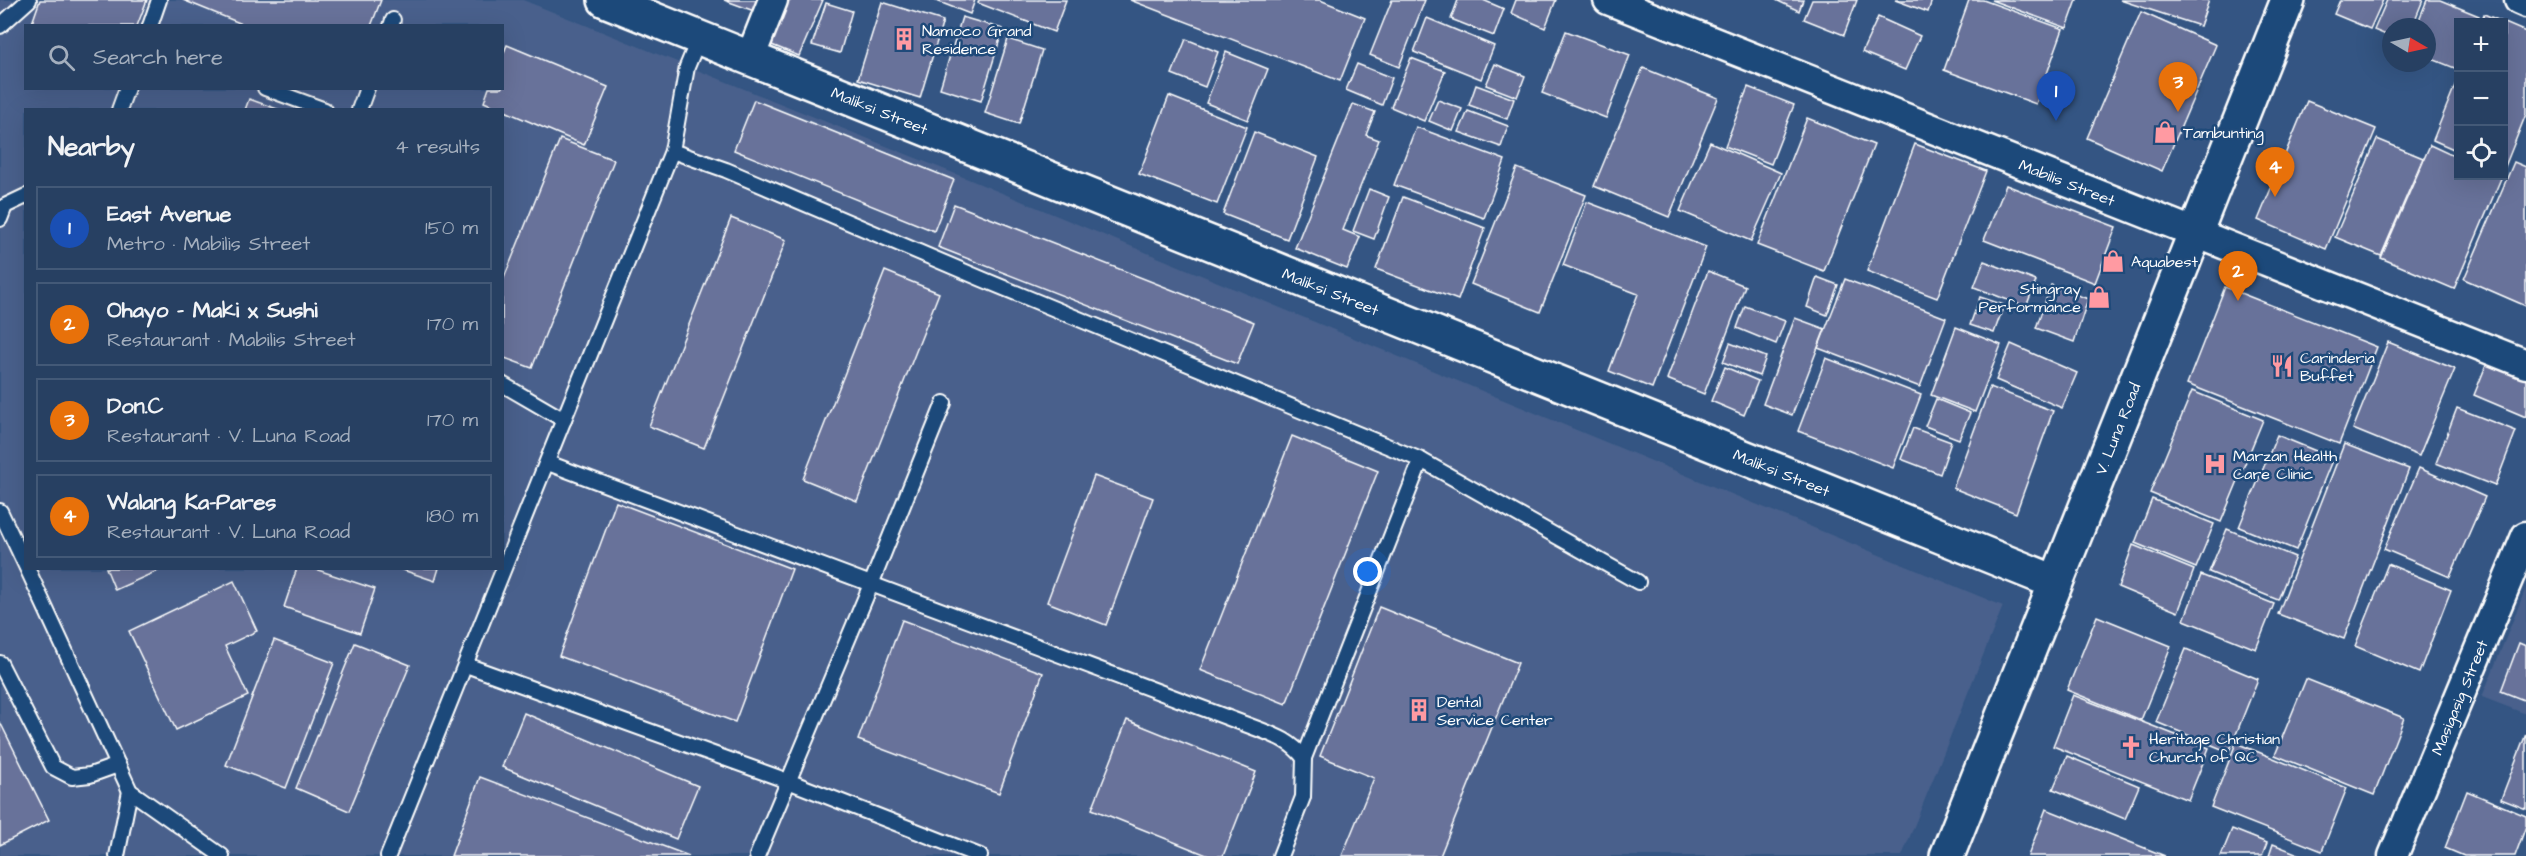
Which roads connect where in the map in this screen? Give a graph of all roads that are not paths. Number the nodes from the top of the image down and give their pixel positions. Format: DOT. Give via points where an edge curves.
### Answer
graph roads {
  1 [pos="29,0"];
  2 [pos="159,0"];
  3 [pos="605,0"];
  4 [pos="773,0"];
  5 [pos="1608,0"];
  6 [pos="2288,0"];
  7 [pos="2519,0"];
  8 [pos="2526,3"];
  9 [pos="151,24"];
  10 [pos="0,26"];
  11 [pos="699,38"];
  12 [pos="750,58"];
  13 [pos="126,90"];
  14 [pos="270,90"];
  15 [pos="366,90"];
  16 [pos="120,108"];
  17 [pos="320,108"];
  18 [pos="360,108"];
  19 [pos="672,151"];
  20 [pos="24,197"];
  21 [pos="2,206"];
  22 [pos="2194,231"];
  23 [pos="2526,364"];
  24 [pos="504,385"];
  25 [pos="944,403"];
  26 [pos="564,420"];
  27 [pos="1421,460"];
  28 [pos="548,463"];
  29 [pos="0,511"];
  30 [pos="2525,544"];
  31 [pos="24,563"];
  32 [pos="27,570"];
  33 [pos="872,582"];
  34 [pos="1638,582"];
  35 [pos="2055,582"];
  36 [pos="0,663"];
  37 [pos="466,665"];
  38 [pos="1304,758"];
  39 [pos="118,765"];
  40 [pos="788,781"];
  41 [pos="130,791"];
  42 [pos="117,856"];
  43 [pos="222,856"];
  44 [pos="388,856"];
  45 [pos="757,856"];
  46 [pos="980,856"];
  47 [pos="1280,856"];
  48 [pos="1947,856"];
  49 [pos="2393,856"];
  1 -- 10 [label="lane"];
  2 -- 9 [label="lane"];
  3 -- 11 [label="street, Maliksi Street"];
  4 -- 12 [label="street"];
  5 -- 22 [label="street, Mabilis Street"];
  6 -- 22 [label="street, V. Luna Road"];
  7 -- 8 [label="street"];
  11 -- 12 [label="street, Maliksi Street"];
  11 -- 19 [label="lane" via="687,67"];
  12 -- 35 [label="street, Maliksi Street"];
  13 -- 16 [label="lane"];
  14 -- 17 [label="lane"];
  15 -- 18 [label="lane"];
  19 -- 26 [label="lane"];
  19 -- 27 [label="lane" via="726,170"];
  20 -- 21 [label="lane"];
  22 -- 23 [label="street, Mabilis Street"];
  22 -- 35 [label="street, V. Luna Road"];
  24 -- 26 [label="lane"];
  25 -- 33 [label="lane"];
  26 -- 28 [label="lane"];
  27 -- 34 [label="lane"];
  27 -- 38 [label="lane"];
  28 -- 33 [label="lane"];
  28 -- 37 [label="lane"];
  29 -- 31 [label="lane"];
  30 -- 49 [label="street, Masigasig Street"];
  32 -- 39 [label="lane"];
  33 -- 38 [label="lane" via="1274,735 1296,748"];
  33 -- 40 [label="lane"];
  35 -- 48 [label="street, V. Luna Road"];
  36 -- 39 [label="lane" via="53,767 72,777"];
  37 -- 40 [label="lane"];
  37 -- 44 [label="lane"];
  38 -- 47 [label="lane" via="1304,797"];
  39 -- 41 [label="lane"];
  40 -- 45 [label="lane"];
  40 -- 46 [label="lane"];
  41 -- 42 [label="lane"];
  41 -- 43 [label="lane"];
}
